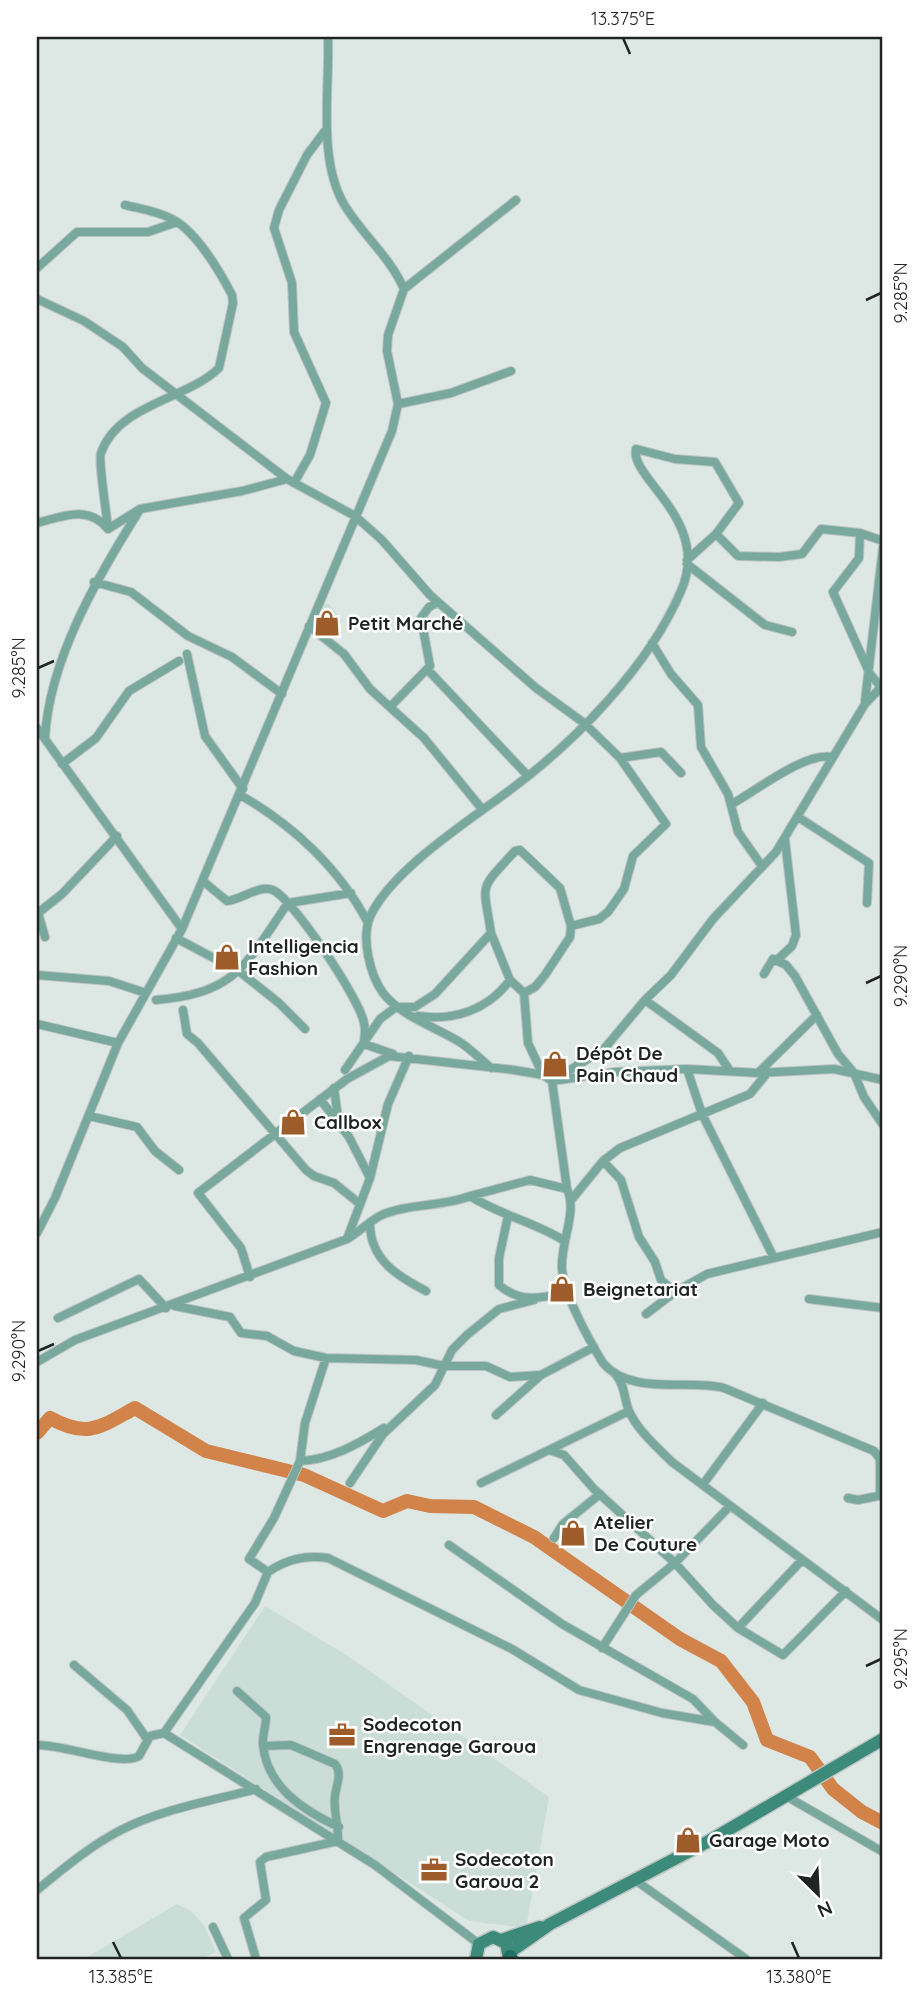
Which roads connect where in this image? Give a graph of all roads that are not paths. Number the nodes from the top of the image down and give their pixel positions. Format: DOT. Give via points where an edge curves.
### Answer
graph roads {
  1 [pos="328,37"];
  2 [pos="325,131"];
  3 [pos="516,200"];
  4 [pos="125,205"];
  5 [pos="177,222"];
  6 [pos="37,268"];
  7 [pos="404,289"];
  8 [pos="37,299"];
  9 [pos="511,371"];
  10 [pos="174,394"];
  11 [pos="398,404"];
  12 [pos="290,481"];
  13 [pos="140,509"];
  14 [pos="355,516"];
  15 [pos="37,523"];
  16 [pos="108,529"];
  17 [pos="860,533"];
  18 [pos="716,534"];
  19 [pos="883,541"];
  20 [pos="883,547"];
  21 [pos="687,562"];
  22 [pos="94,582"];
  23 [pos="438,602"];
  24 [pos="310,626"];
  25 [pos="792,632"];
  26 [pos="652,643"];
  27 [pos="187,654"];
  28 [pos="179,662"];
  29 [pos="428,670"];
  30 [pos="870,674"];
  31 [pos="882,686"];
  32 [pos="282,694"];
  33 [pos="865,704"];
  34 [pos="391,706"];
  35 [pos="584,723"];
  36 [pos="37,728"];
  37 [pos="45,738"];
  38 [pos="832,757"];
  39 [pos="620,758"];
  40 [pos="62,764"];
  41 [pos="681,774"];
  42 [pos="528,776"];
  43 [pos="242,792"];
  44 [pos="733,804"];
  45 [pos="482,809"];
  46 [pos="798,817"];
  47 [pos="117,836"];
  48 [pos="785,840"];
  49 [pos="762,866"];
  50 [pos="203,881"];
  51 [pos="351,893"];
  52 [pos="288,902"];
  53 [pos="867,903"];
  54 [pos="368,923"];
  55 [pos="571,926"];
  56 [pos="183,929"];
  57 [pos="491,933"];
  58 [pos="45,937"];
  59 [pos="176,938"];
  60 [pos="778,959"];
  61 [pos="240,972"];
  62 [pos="764,974"];
  63 [pos="37,975"];
  64 [pos="510,980"];
  65 [pos="146,992"];
  66 [pos="524,993"];
  67 [pos="156,1000"];
  68 [pos="645,1000"];
  69 [pos="396,1007"];
  70 [pos="183,1010"];
  71 [pos="412,1015"];
  72 [pos="817,1015"];
  73 [pos="37,1024"];
  74 [pos="305,1029"];
  75 [pos="118,1043"];
  76 [pos="364,1044"];
  77 [pos="397,1055"];
  78 [pos="409,1056"];
  79 [pos="491,1068"];
  80 [pos="687,1069"];
  81 [pos="345,1070"];
  82 [pos="730,1072"];
  83 [pos="764,1072"];
  84 [pos="854,1073"];
  85 [pos="543,1075"];
  86 [pos="883,1080"];
  87 [pos="552,1081"];
  88 [pos="334,1088"];
  89 [pos="320,1099"];
  90 [pos="702,1114"];
  91 [pos="89,1116"];
  92 [pos="338,1121"];
  93 [pos="883,1125"];
  94 [pos="275,1133"];
  95 [pos="603,1161"];
  96 [pos="179,1170"];
  97 [pos="370,1178"];
  98 [pos="567,1189"];
  99 [pos="470,1196"];
  100 [pos="572,1199"];
  101 [pos="360,1204"];
  102 [pos="508,1216"];
  103 [pos="369,1225"];
  104 [pos="883,1232"];
  105 [pos="37,1233"];
  106 [pos="347,1239"];
  107 [pos="564,1240"];
  108 [pos="774,1258"];
  109 [pos="250,1277"];
  110 [pos="426,1291"];
  111 [pos="569,1292"];
  112 [pos="675,1292"];
  113 [pos="534,1300"];
  114 [pos="809,1300"];
  115 [pos="170,1307"];
  116 [pos="883,1308"];
  117 [pos="646,1314"];
  118 [pos="58,1318"];
  119 [pos="594,1346"];
  120 [pos="327,1358"];
  121 [pos="37,1362"];
  122 [pos="444,1366"];
  123 [pos="613,1374"];
  124 [pos="541,1375"];
  125 [pos="763,1403"];
  126 [pos="411,1409"];
  127 [pos="629,1411"];
  128 [pos="496,1415"];
  129 [pos="548,1450"];
  130 [pos="300,1461"];
  131 [pos="350,1483"];
  132 [pos="481,1483"];
  133 [pos="704,1483"];
  134 [pos="600,1494"];
  135 [pos="882,1495"];
  136 [pos="848,1499"];
  137 [pos="730,1506"];
  138 [pos="554,1538"];
  139 [pos="449,1545"];
  140 [pos="802,1560"];
  141 [pos="675,1563"];
  142 [pos="268,1572"];
  143 [pos="846,1591"];
  144 [pos="883,1620"];
  145 [pos="738,1628"];
  146 [pos="602,1648"];
  147 [pos="74,1665"];
  148 [pos="237,1690"];
  149 [pos="715,1722"];
  150 [pos="164,1733"];
  151 [pos="147,1739"];
  152 [pos="883,1739"];
  153 [pos="37,1745"];
  154 [pos="743,1745"];
  155 [pos="263,1746"];
  156 [pos="256,1789"];
  157 [pos="786,1797"];
  158 [pos="339,1828"];
  159 [pos="338,1841"];
  160 [pos="883,1852"];
  161 [pos="635,1880"];
  162 [pos="37,1889"];
  163 [pos="550,1924"];
  164 [pos="214,1927"];
  165 [pos="502,1940"];
  166 [pos="474,1953"];
  167 [pos="510,1957"];
  168 [pos="228,1959"];
  169 [pos="256,1959"];
  170 [pos="746,1959"];
  1 -- 2 [label="street"];
  2 -- 7 [label="street" via="344,205"];
  2 -- 12 [label="street" via="302,165 274,228 292,283 295,332 326,402 310,455"];
  3 -- 7 [label="street"];
  4 -- 5 [label="street" via="149,209"];
  5 -- 6 [label="street" via="148,232 77,232"];
  5 -- 10 [label="street" via="208,254 233,303 219,368"];
  7 -- 11 [label="street" via="387,351"];
  8 -- 10 [label="street" via="84,321 123,347"];
  9 -- 11 [label="street" via="451,393"];
  10 -- 12 [label="street"];
  10 -- 16 [label="street" via="117,429 100,454"];
  11 -- 14 [label="street"];
  12 -- 13 [label="street"];
  12 -- 14 [label="street"];
  13 -- 16 [label="street"];
  13 -- 22 [label="street"];
  14 -- 23 [label="street"];
  14 -- 24 [label="street"];
  15 -- 16 [label="street" via="79,513 97,517"];
  17 -- 18 [label="street" via="821,529 802,554 779,557 738,556"];
  17 -- 19 [label="street"];
  17 -- 30 [label="street" via="859,558 833,592"];
  18 -- 21 [label="street"];
  18 -- 21 [label="street" via="739,503 715,462 635,450 639,466 679,520"];
  20 -- 30 [label="street"];
  21 -- 25 [label="street" via="765,625"];
  21 -- 26 [label="street" via="682,590"];
  22 -- 32 [label="street" via="131,592 188,636 232,657"];
  22 -- 37 [label="street" via="59,667"];
  23 -- 29 [label="street" via="421,618"];
  23 -- 35 [label="street" via="536,688"];
  24 -- 32 [label="street"];
  24 -- 34 [label="street" via="344,654 370,689"];
  26 -- 35 [label="street"];
  26 -- 44 [label="street" via="698,705 701,747"];
  27 -- 43 [label="street" via="205,736"];
  28 -- 40 [label="street" via="129,691 96,738"];
  29 -- 34 [label="street"];
  29 -- 42 [label="street"];
  30 -- 31 [label="street"];
  30 -- 33 [label="street"];
  31 -- 33 [label="street"];
  32 -- 43 [label="street"];
  33 -- 38 [label="street"];
  34 -- 45 [label="street" via="424,738"];
  35 -- 39 [label="street"];
  35 -- 42 [label="street"];
  36 -- 37 [label="street"];
  37 -- 40 [label="street"];
  38 -- 44 [label="street" via="807,761"];
  38 -- 46 [label="street"];
  39 -- 41 [label="street" via="662,752"];
  39 -- 55 [label="street" via="666,824 633,856 624,889 608,912"];
  40 -- 47 [label="street"];
  42 -- 45 [label="street"];
  43 -- 50 [label="street"];
  43 -- 51 [label="street" via="297,834"];
  44 -- 49 [label="street" via="738,832"];
  45 -- 54 [label="street" via="422,857 376,907"];
  46 -- 48 [label="street"];
  46 -- 53 [label="street" via="869,863"];
  47 -- 56 [label="street"];
  47 -- 58 [label="street" via="38,913"];
  48 -- 49 [label="street"];
  48 -- 60 [label="street" via="796,935"];
  49 -- 68 [label="street"];
  50 -- 52 [label="street" via="227,901 266,888"];
  50 -- 56 [label="street"];
  51 -- 52 [label="street"];
  51 -- 54 [label="street"];
  52 -- 61 [label="street"];
  52 -- 76 [label="street" via="330,960 365,1021"];
  54 -- 69 [label="street" via="371,964 383,992"];
  55 -- 57 [label="street" via="560,888 520,850 483,891"];
  55 -- 66 [label="street" via="570,937 545,975"];
  56 -- 59 [label="street"];
  57 -- 64 [label="street"];
  57 -- 69 [label="street" via="435,994 415,1007"];
  59 -- 61 [label="street"];
  59 -- 65 [label="street"];
  60 -- 62 [label="street" via="773,959"];
  60 -- 72 [label="street" via="795,976"];
  61 -- 67 [label="street" via="199,995"];
  61 -- 74 [label="street"];
  63 -- 65 [label="street" via="109,981"];
  64 -- 66 [label="street"];
  64 -- 71 [label="street" via="493,1000 469,1012 443,1018"];
  65 -- 75 [label="street"];
  66 -- 85 [label="street" via="528,1043"];
  68 -- 82 [label="street" via="718,1053"];
  68 -- 87 [label="street" via="604,1049"];
  69 -- 71 [label="street"];
  69 -- 76 [label="street" via="380,1019"];
  70 -- 94 [label="street" via="187,1034"];
  71 -- 79 [label="street" via="461,1042"];
  72 -- 83 [label="street"];
  72 -- 84 [label="street"];
  73 -- 75 [label="street"];
  75 -- 91 [label="street"];
  76 -- 77 [label="street"];
  76 -- 81 [label="street"];
  77 -- 78 [label="street"];
  77 -- 88 [label="street" via="379,1059"];
  78 -- 79 [label="street"];
  78 -- 97 [label="street" via="388,1104"];
  79 -- 85 [label="street"];
  80 -- 82 [label="street"];
  80 -- 87 [label="street"];
  80 -- 90 [label="street"];
  82 -- 83 [label="street"];
  83 -- 84 [label="street" via="834,1069"];
  83 -- 90 [label="street" via="750,1094"];
  84 -- 86 [label="street"];
  84 -- 93 [label="street"];
  85 -- 87 [label="street"];
  87 -- 98 [label="street"];
  88 -- 89 [label="street"];
  88 -- 92 [label="street"];
  89 -- 92 [label="street"];
  89 -- 94 [label="street"];
  90 -- 95 [label="street" via="627,1144"];
  90 -- 108 [label="street"];
  91 -- 96 [label="street" via="137,1127 155,1151"];
  91 -- 105 [label="street"];
  92 -- 97 [label="street"];
  94 -- 101 [label="street" via="306,1170 334,1183"];
  94 -- 109 [label="street" via="198,1193 242,1248"];
  95 -- 100 [label="street"];
  95 -- 112 [label="street" via="621,1180 639,1237 661,1280"];
  97 -- 101 [label="street"];
  98 -- 99 [label="street" via="530,1180"];
  98 -- 100 [label="street"];
  99 -- 102 [label="street"];
  99 -- 103 [label="street" via="443,1206 385,1214"];
  100 -- 107 [label="street"];
  101 -- 106 [label="street"];
  102 -- 107 [label="street" via="543,1227"];
  102 -- 113 [label="street" via="497,1281 515,1296"];
  103 -- 106 [label="street"];
  103 -- 110 [label="street" via="372,1245 387,1267"];
  104 -- 108 [label="street"];
  106 -- 109 [label="street"];
  107 -- 111 [label="street" via="562,1268"];
  108 -- 112 [label="street" via="707,1274"];
  109 -- 115 [label="street"];
  111 -- 113 [label="street"];
  111 -- 119 [label="street"];
  112 -- 117 [label="street"];
  113 -- 122 [label="street" via="510,1304 490,1315 452,1350"];
  114 -- 116 [label="street"];
  115 -- 118 [label="street" via="139,1279"];
  115 -- 120 [label="street" via="230,1317 241,1332 267,1336 295,1351"];
  115 -- 121 [label="street" via="75,1340"];
  119 -- 123 [label="street"];
  119 -- 124 [label="street"];
  120 -- 122 [label="street" via="416,1360"];
  120 -- 130 [label="street" via="305,1423"];
  122 -- 124 [label="street" via="486,1366 510,1377"];
  122 -- 126 [label="street" via="435,1385"];
  123 -- 125 [label="street" via="677,1387 712,1385"];
  123 -- 127 [label="street" via="619,1377"];
  124 -- 128 [label="street"];
  125 -- 133 [label="street"];
  125 -- 135 [label="street" via="878,1454"];
  126 -- 130 [label="street" via="360,1443 317,1461"];
  126 -- 131 [label="street" via="383,1434"];
  127 -- 129 [label="street"];
  127 -- 133 [label="street" via="645,1436"];
  129 -- 132 [label="street"];
  129 -- 134 [label="street" via="564,1455"];
  130 -- 142 [label="street" via="249,1559"];
  133 -- 137 [label="street"];
  134 -- 138 [label="street" via="563,1524"];
  134 -- 141 [label="street"];
  135 -- 136 [label="street"];
  137 -- 140 [label="street"];
  137 -- 141 [label="street"];
  139 -- 146 [label="street"];
  140 -- 143 [label="street"];
  140 -- 145 [label="street"];
  141 -- 145 [label="street"];
  141 -- 146 [label="street" via="636,1595"];
  142 -- 149 [label="street" via="309,1555 328,1558 512,1649 579,1690"];
  142 -- 150 [label="street" via="255,1602"];
  143 -- 144 [label="street"];
  143 -- 145 [label="street" via="783,1655"];
  146 -- 149 [label="street" via="693,1699"];
  147 -- 151 [label="street" via="127,1710"];
  148 -- 155 [label="street" via="266,1717"];
  149 -- 154 [label="street"];
  150 -- 151 [label="street"];
  150 -- 156 [label="street"];
  151 -- 153 [label="street" via="139,1756 128,1760"];
  152 -- 157 [label="main road"];
  155 -- 158 [label="street" via="280,1787"];
  155 -- 158 [label="street" via="291,1745 335,1764 340,1774 334,1799"];
  156 -- 159 [label="street"];
  156 -- 162 [label="street" via="122,1829"];
  157 -- 160 [label="street"];
  157 -- 161 [label="main road"];
  158 -- 159 [label="street"];
  159 -- 166 [label="street"];
  159 -- 169 [label="street" via="262,1859 266,1900 244,1918"];
  161 -- 163 [label="main road"];
  161 -- 170 [label="street"];
  163 -- 165 [label="main road"];
  163 -- 167 [label="main road"];
  164 -- 168 [label="street"];
  165 -- 166 [label="main road" via="489,1938"];
  165 -- 167 [label="main road"];
}
